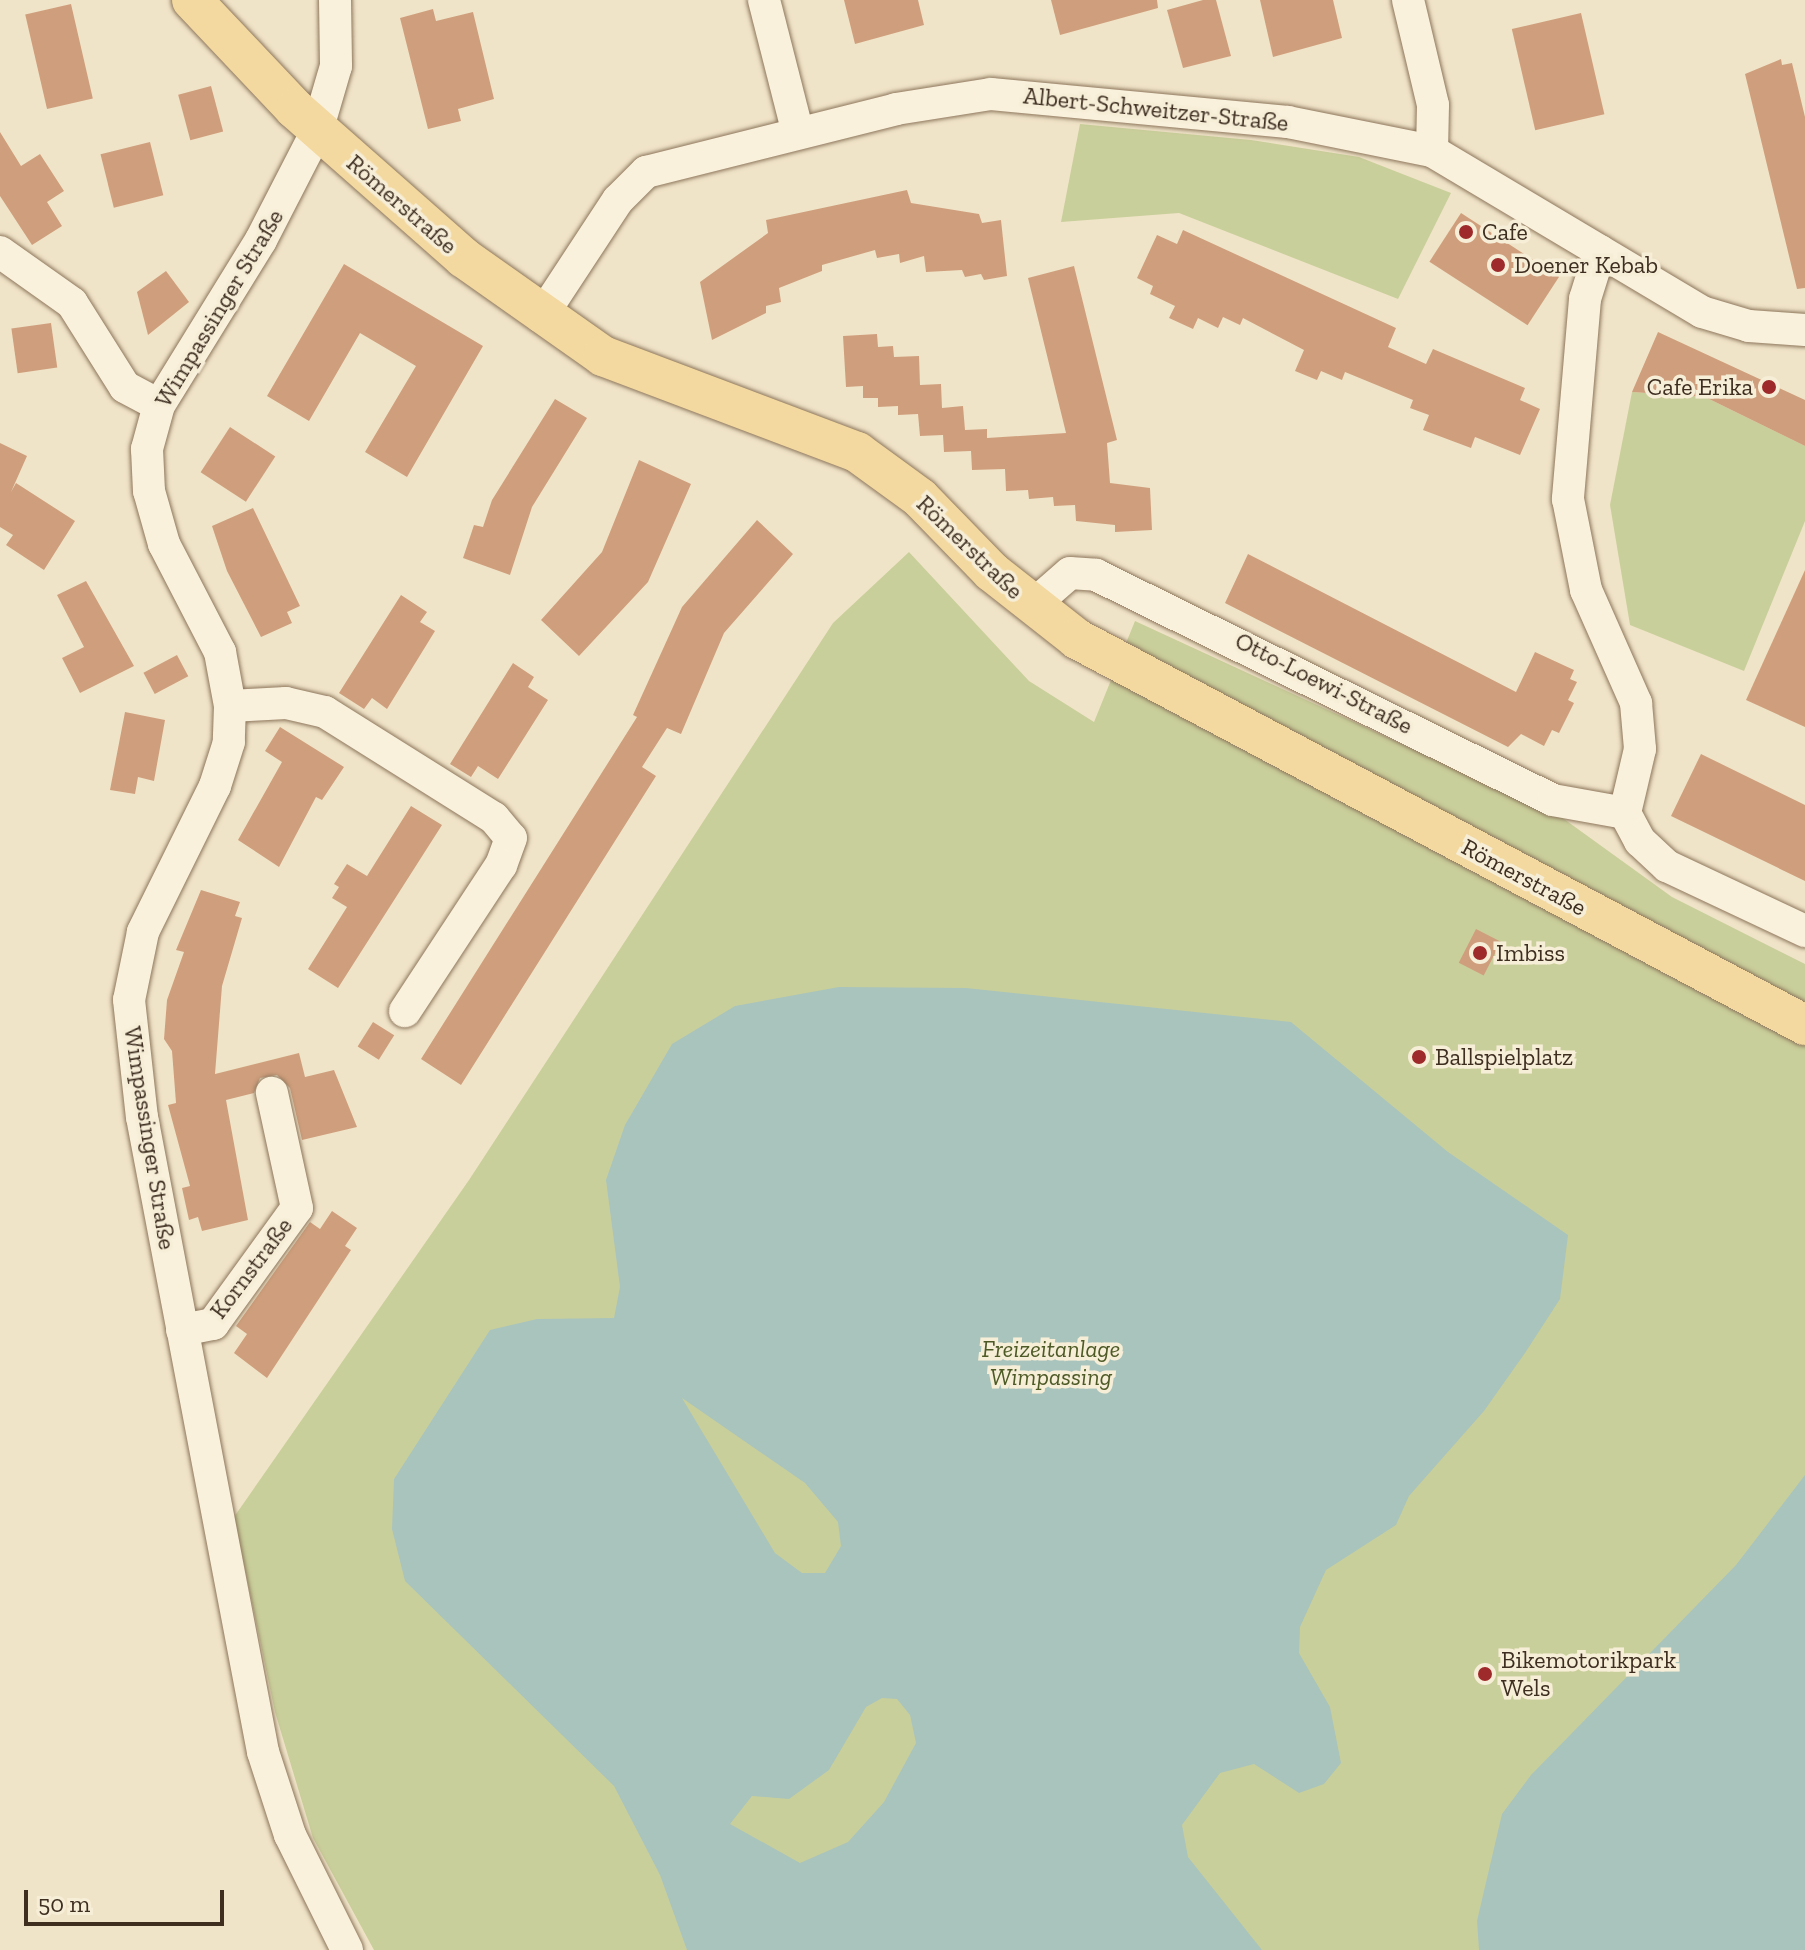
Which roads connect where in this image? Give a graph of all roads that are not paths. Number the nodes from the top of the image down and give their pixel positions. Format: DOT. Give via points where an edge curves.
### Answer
graph roads {
  1 [pos="192,0"];
  2 [pos="335,0"];
  3 [pos="764,0"];
  4 [pos="1408,0"];
  5 [pos="317,131"];
  6 [pos="798,133"];
  7 [pos="1432,151"];
  8 [pos="1600,251"];
  9 [pos="0,252"];
  10 [pos="541,317"];
  11 [pos="1805,330"];
  12 [pos="159,405"];
  13 [pos="1032,606"];
  14 [pos="230,706"];
  15 [pos="1625,813"];
  16 [pos="1805,931"];
  17 [pos="405,1011"];
  18 [pos="1805,1025"];
  19 [pos="272,1093"];
  20 [pos="182,1330"];
  21 [pos="347,1950"];
  1 -- 5 [label="main road, Römerstraße"];
  2 -- 5 [label="street, Wimpassinger Straße" via="336,66"];
  3 -- 6 [label="street"];
  4 -- 7 [label="street" via="1431,92"];
  5 -- 10 [label="main road, Römerstraße"];
  5 -- 12 [label="street, Wimpassinger Straße" via="261,240"];
  6 -- 7 [label="street, Albert-Schweitzer-Straße" via="991,94 1288,122"];
  6 -- 10 [label="street, Albert-Schweitzer-Straße" via="646,172 618,200"];
  7 -- 8 [label="street, Albert-Schweitzer-Straße"];
  8 -- 11 [label="street, Albert-Schweitzer-Straße" via="1702,312 1777,331"];
  8 -- 15 [label="street" via="1585,299 1568,499 1586,590 1636,703 1640,749"];
  9 -- 12 [label="street" via="72,303 125,387"];
  10 -- 13 [label="main road, Römerstraße" via="603,356 857,452 920,498"];
  12 -- 14 [label="street, Wimpassinger Straße" via="147,449 149,491 164,544 220,652"];
  13 -- 15 [label="street, Otto-Loewi-Straße" via="1070,573 1096,575 1553,800"];
  13 -- 18 [label="main road, Römerstraße" via="1162,687"];
  14 -- 17 [label="street" via="286,703 325,712 494,818 511,838 501,865"];
  14 -- 20 [label="street, Wimpassinger Straße" via="229,742 215,786 143,932 129,1000 142,1117"];
  15 -- 16 [label="street" via="1640,841 1667,866"];
  19 -- 20 [label="street, Kornstraße" via="297,1208 213,1324"];
  20 -- 21 [label="street, Wimpassinger Straße" via="263,1752 290,1835"];
}
